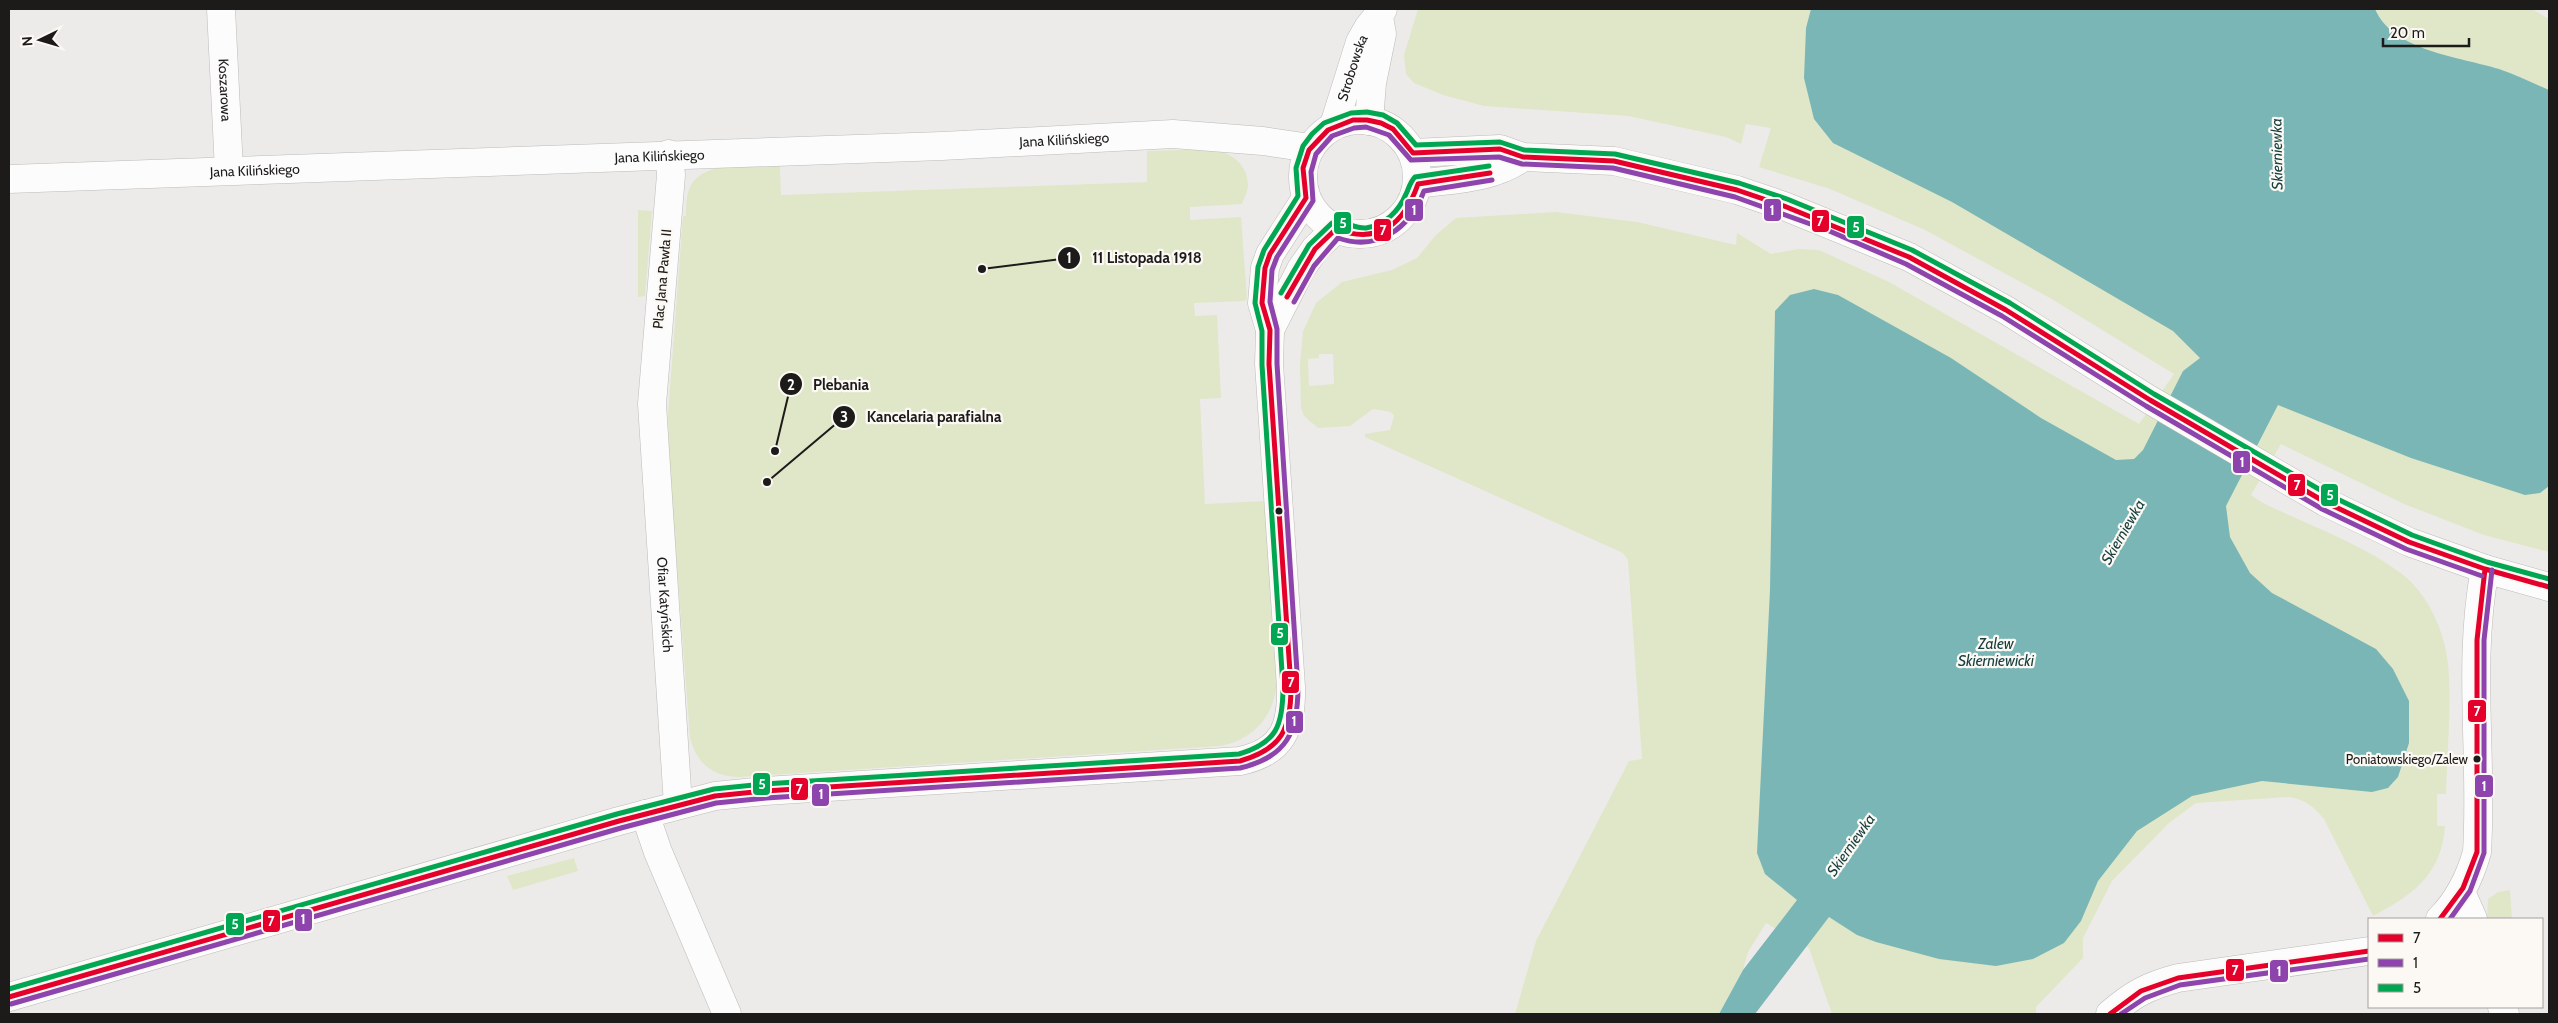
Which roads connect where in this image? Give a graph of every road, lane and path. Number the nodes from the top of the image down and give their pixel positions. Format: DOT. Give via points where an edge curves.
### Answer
graph roads {
  1 [pos="221,9"];
  2 [pos="1381,13"];
  3 [pos="1369,120"];
  4 [pos="1334,125"];
  5 [pos="1310,148"];
  6 [pos="1413,153"];
  7 [pos="669,154"];
  8 [pos="1523,157"];
  9 [pos="229,170"];
  10 [pos="9,179"];
  11 [pos="1418,184"];
  12 [pos="1306,198"];
  13 [pos="1336,229"];
  14 [pos="1270,330"];
  15 [pos="652,404"];
  16 [pos="2485,569"];
  17 [pos="2549,587"];
  18 [pos="678,805"];
  19 [pos="645,814"];
  20 [pos="2461,892"];
  21 [pos="2441,918"];
  22 [pos="2473,918"];
  23 [pos="2368,951"];
  24 [pos="9,997"];
  25 [pos="727,1014"];
  26 [pos="2110,1014"];
  1 -- 9 [label="street, Koszarowa"];
  2 -- 3 [label="street, Strobowska" via="1382,34 1372,83"];
  2 -- 4 [label="street, Strobowska" via="1360,42"];
  3 -- 4 [label="street"];
  3 -- 6 [label="street" via="1393,129"];
  4 -- 5 [label="street"];
  5 -- 7 [label="street, Jana Kilińskiego" via="1173,134 942,146"];
  5 -- 12 [label="street" via="1304,163"];
  6 -- 8 [label="street" via="1500,149"];
  6 -- 11 [label="street" via="1418,168"];
  7 -- 9 [label="street, Jana Kilińskiego"];
  7 -- 15 [label="street, Plac Jana Pawła II" via="671,175"];
  8 -- 11 [label="street" via="1498,172"];
  8 -- 16 [label="street" via="1614,161 1737,190 1803,213 1925,266 2006,310 2150,400 2325,502 2409,542"];
  9 -- 10 [label="street, Jana Kilińskiego"];
  11 -- 13 [label="street" via="1406,213 1394,225 1361,235"];
  12 -- 13 [label="street" via="1315,213"];
  12 -- 14 [label="street" via="1270,254 1265,268 1262,304"];
  13 -- 14 [label="street" via="1315,249 1301,270"];
  14 -- 18 [label="street" via="1269,356 1292,707 1286,731 1270,749 1240,761 765,791 715,796"];
  15 -- 18 [label="street, Ofiar Katyńskich"];
  16 -- 17 [label="street"];
  16 -- 20 [label="street" via="2477,652 2477,852"];
  18 -- 19 [label="street"];
  19 -- 24 [label="street"];
  19 -- 25 [label="street"];
  20 -- 21 [label="street"];
  20 -- 22 [label="street"];
  23 -- 26 [label="street" via="2178,978 2134,994"];
}
